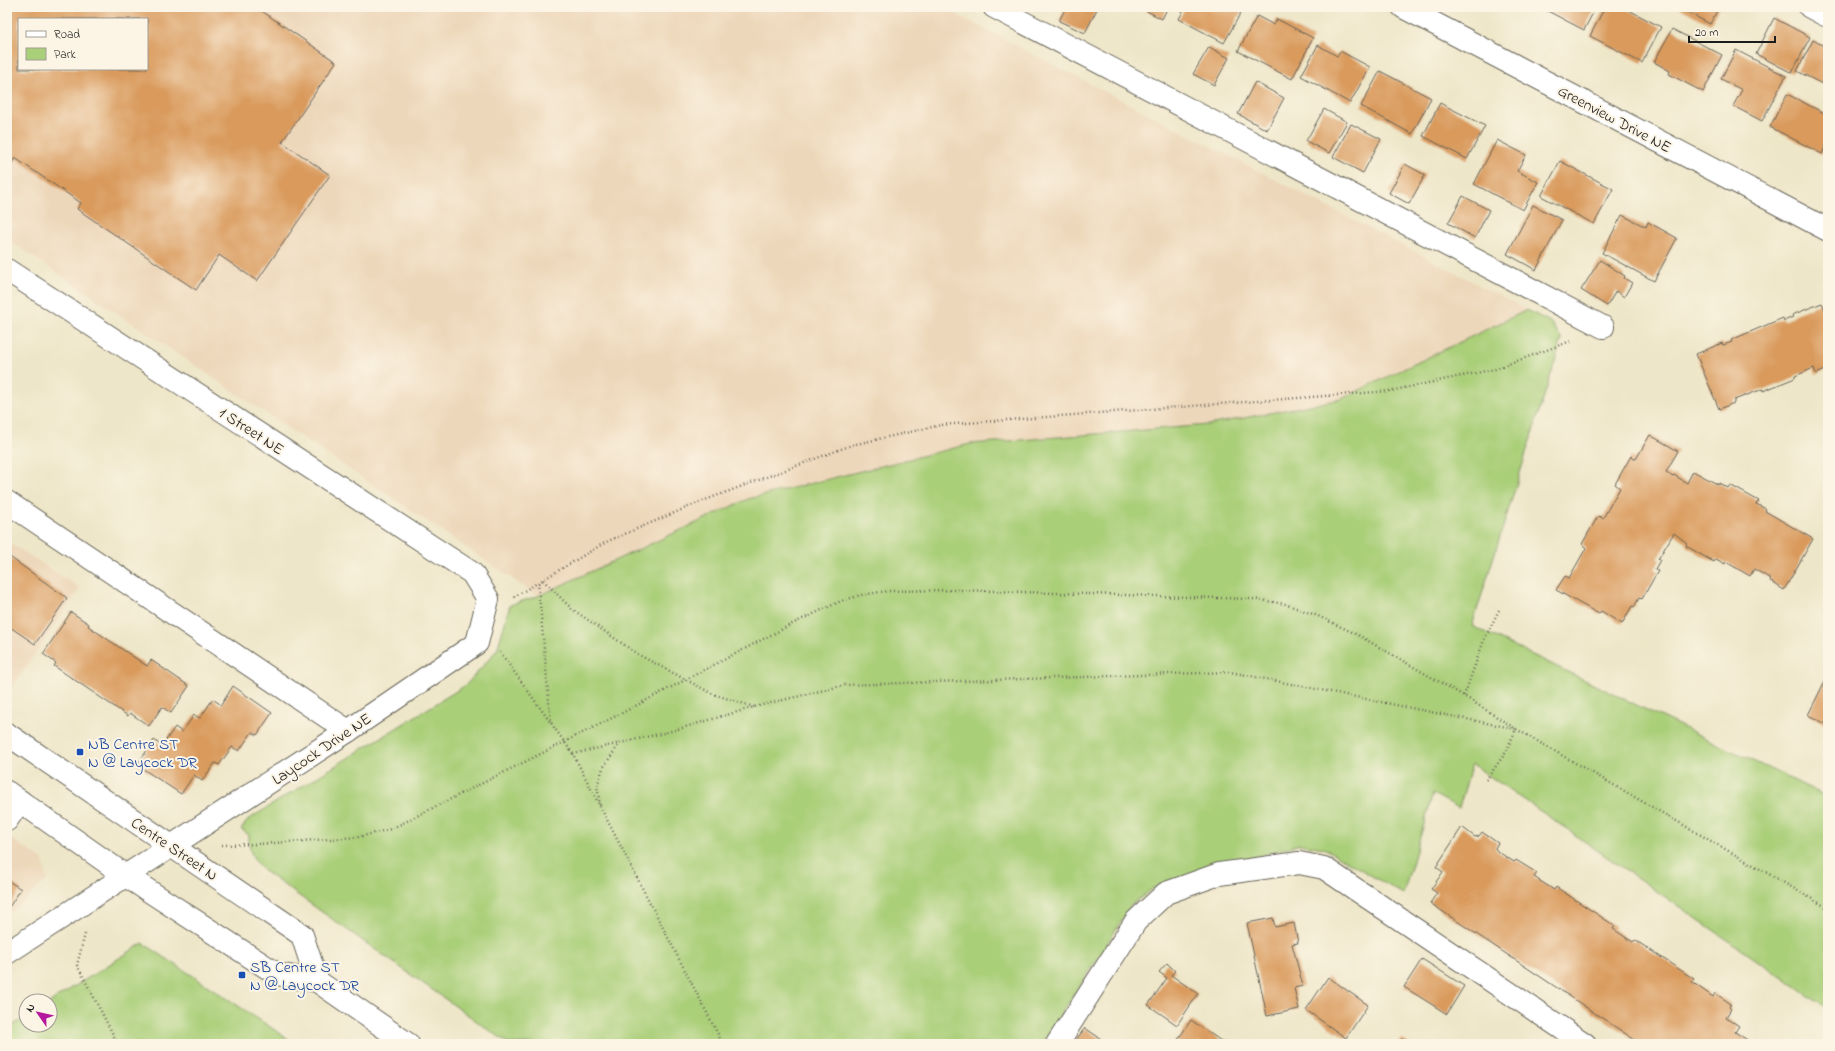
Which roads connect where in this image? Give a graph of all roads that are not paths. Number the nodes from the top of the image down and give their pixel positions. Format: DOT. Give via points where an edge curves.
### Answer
graph roads {
  1 [pos="994,7"];
  2 [pos="1403,7"];
  3 [pos="1828,230"];
  4 [pos="7,270"];
  5 [pos="1603,327"];
  6 [pos="7,502"];
  7 [pos="498,600"];
  8 [pos="348,731"];
  9 [pos="7,734"];
  10 [pos="13,797"];
  11 [pos="7,820"];
  12 [pos="172,847"];
  13 [pos="126,876"];
  14 [pos="7,953"];
  15 [pos="317,981"];
  16 [pos="408,1044"];
  17 [pos="1057,1044"];
  18 [pos="1585,1044"];
  1 -- 5 [label="street"];
  2 -- 3 [label="street, Greenview Drive NE"];
  4 -- 7 [label="street, 1 Street NE" via="472,573"];
  6 -- 8 [label="street"];
  7 -- 8 [label="street, Laycock Drive NE" via="477,643"];
  8 -- 12 [label="street, Laycock Drive NE"];
  9 -- 12 [label="street, Centre Street N"];
  10 -- 11 [label="street"];
  10 -- 13 [label="street"];
  12 -- 13 [label="street, Laycock Drive NE"];
  12 -- 15 [label="street, Centre Street N" via="302,935"];
  13 -- 14 [label="street, Laycock Drive NE"];
  13 -- 15 [label="street" via="277,974"];
  15 -- 16 [label="street"];
  17 -- 18 [label="street" via="1136,921 1166,893 1219,874 1299,863 1324,868"];
}
